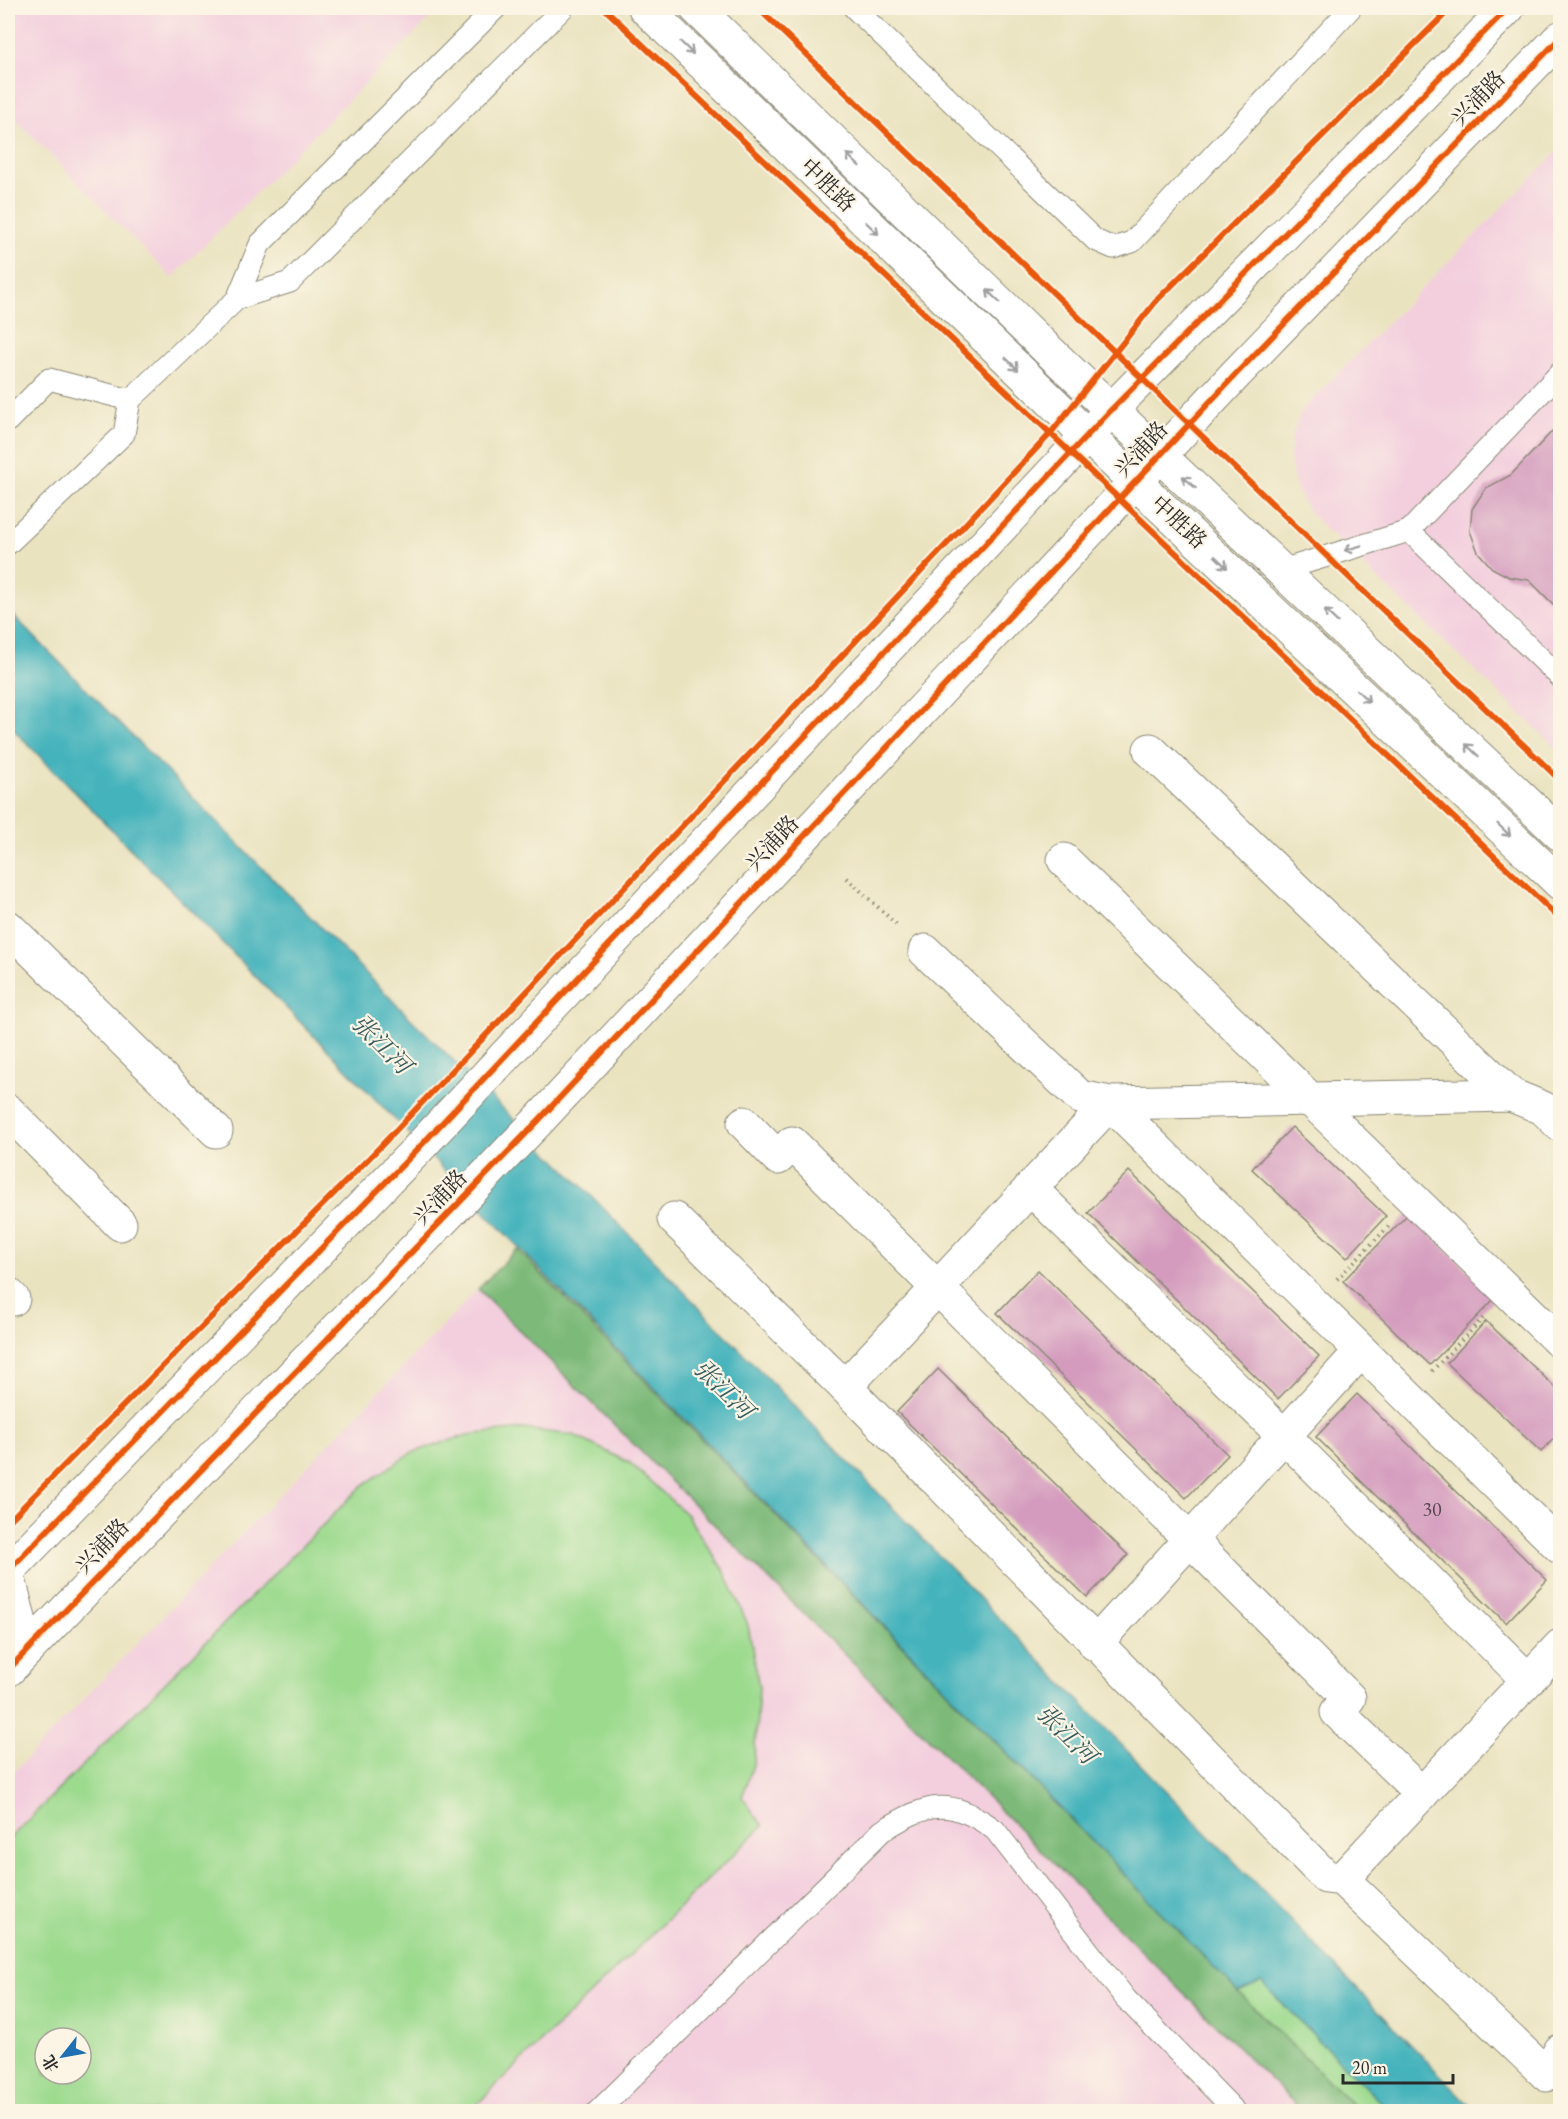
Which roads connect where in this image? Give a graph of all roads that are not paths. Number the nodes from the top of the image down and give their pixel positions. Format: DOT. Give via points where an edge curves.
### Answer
graph roads {
  1 [pos="496,8"];
  2 [pos="564,8"];
  3 [pos="645,8"];
  4 [pos="696,8"];
  5 [pos="854,8"];
  6 [pos="1351,8"];
  7 [pos="1508,8"];
  8 [pos="1560,38"];
  9 [pos="237,299"];
  10 [pos="1560,373"];
  11 [pos="130,400"];
  12 [pos="1112,409"];
  13 [pos="8,421"];
  14 [pos="1088,435"];
  15 [pos="1159,455"];
  16 [pos="1135,482"];
  17 [pos="1409,531"];
  18 [pos="8,544"];
  19 [pos="1282,570"];
  20 [pos="1560,677"];
  21 [pos="1150,750"];
  22 [pos="1560,834"];
  23 [pos="1065,860"];
  24 [pos="1560,883"];
  25 [pos="8,927"];
  26 [pos="925,951"];
  27 [pos="1511,1095"];
  28 [pos="1310,1099"];
  29 [pos="1110,1103"];
  30 [pos="1555,1108"];
  31 [pos="8,1111"];
  32 [pos="744,1122"];
  33 [pos="216,1131"];
  34 [pos="1030,1188"];
  35 [pos="674,1219"];
  36 [pos="120,1224"];
  37 [pos="936,1289"];
  38 [pos="1560,1342"];
  39 [pos="1361,1351"];
  40 [pos="845,1387"];
  41 [pos="1284,1436"];
  42 [pos="1188,1541"];
  43 [pos="1560,1547"];
  44 [pos="8,1573"];
  45 [pos="1095,1644"];
  46 [pos="1560,1646"];
  47 [pos="14,1655"];
  48 [pos="1528,1680"];
  49 [pos="1422,1794"];
  50 [pos="1342,1879"];
  51 [pos="1560,2051"];
  52 [pos="597,2112"];
  53 [pos="1236,2112"];
  1 -- 9 [label="lane" via="260,244"];
  2 -- 9 [label="lane" via="290,282"];
  3 -- 14 [label="street, 中胜路, one-way"];
  12 -- 4 [label="street, 中胜路, one-way"];
  5 -- 6 [label="lane" via="1095,240 1113,248 1132,242"];
  7 -- 12 [label="street, 兴浦路"];
  8 -- 15 [label="street, 兴浦路"];
  9 -- 11 [label="lane"];
  10 -- 17 [label="lane"];
  11 -- 13 [label="lane" via="49,379"];
  11 -- 18 [label="lane" via="124,434"];
  12 -- 14 [label="street, 兴浦路"];
  12 -- 15 [label="street, 中胜路"];
  14 -- 16 [label="street, 中胜路"];
  14 -- 44 [label="street, 兴浦路" via="412,1154"];
  15 -- 16 [label="street, 兴浦路"];
  19 -- 15 [label="street, 中胜路, one-way"];
  16 -- 24 [label="street, 中胜路, one-way"];
  16 -- 47 [label="street, 兴浦路" via="538,1121"];
  17 -- 19 [label="lane, one-way"];
  17 -- 20 [label="lane"];
  22 -- 19 [label="street, 中胜路, one-way"];
  21 -- 27 [label="street"];
  23 -- 28 [label="street"];
  25 -- 33 [label="street"];
  26 -- 29 [label="street" via="1080,1097"];
  27 -- 28 [label="street"];
  27 -- 30 [label="street"];
  28 -- 29 [label="street"];
  28 -- 38 [label="street"];
  29 -- 34 [label="street"];
  29 -- 39 [label="street"];
  31 -- 36 [label="street"];
  32 -- 37 [label="street" via="778,1158 792,1143"];
  34 -- 37 [label="street"];
  34 -- 41 [label="street"];
  35 -- 40 [label="street"];
  37 -- 40 [label="street"];
  37 -- 42 [label="street"];
  39 -- 41 [label="street"];
  39 -- 43 [label="street"];
  40 -- 45 [label="street"];
  41 -- 42 [label="street"];
  41 -- 48 [label="street"];
  42 -- 45 [label="street"];
  42 -- 49 [label="street" via="1348,1698 1337,1712"];
  44 -- 47 [label="street"];
  45 -- 50 [label="street" via="1326,1877"];
  46 -- 48 [label="street"];
  48 -- 49 [label="street"];
  49 -- 50 [label="street"];
  50 -- 51 [label="street" via="1547,2075"];
  52 -- 53 [label="lane" via="882,1830 914,1811 951,1806 976,1815 995,1830 1126,1999"];
}
